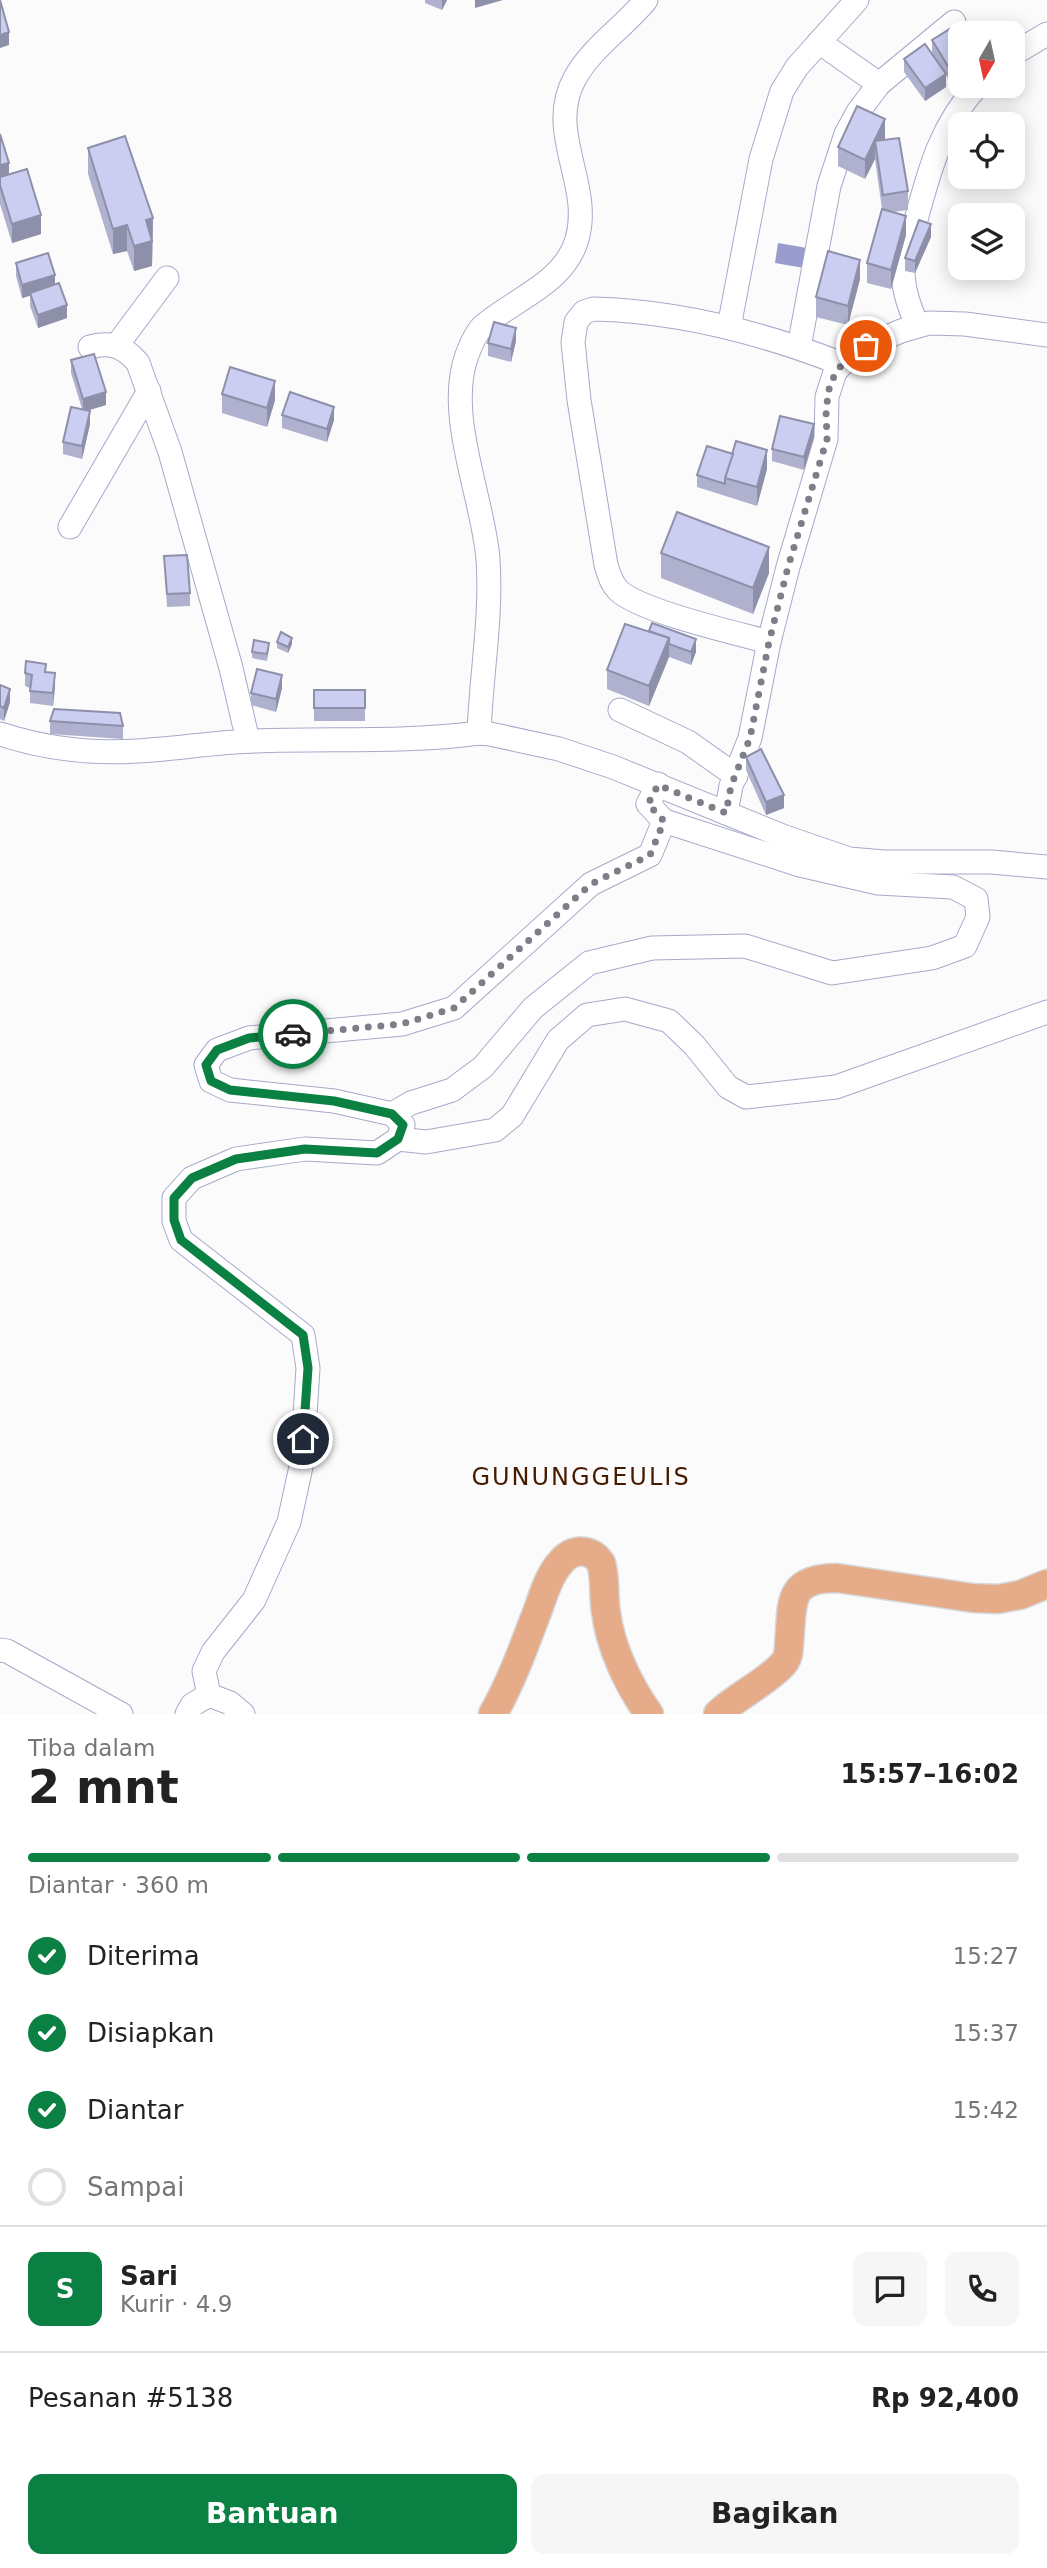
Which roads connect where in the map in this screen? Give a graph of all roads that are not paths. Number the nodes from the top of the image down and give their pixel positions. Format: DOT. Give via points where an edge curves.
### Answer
graph roads {
  1 [pos="646,0"];
  2 [pos="857,0"];
  3 [pos="948,27"];
  4 [pos="1047,34"];
  5 [pos="819,42"];
  6 [pos="1026,46"];
  7 [pos="879,83"];
  8 [pos="966,98"];
  9 [pos="167,278"];
  10 [pos="917,325"];
  11 [pos="729,327"];
  12 [pos="1047,335"];
  13 [pos="117,345"];
  14 [pos="90,347"];
  15 [pos="799,347"];
  16 [pos="842,364"];
  17 [pos="149,391"];
  18 [pos="70,527"];
  19 [pos="769,642"];
  20 [pos="620,710"];
  21 [pos="479,733"];
  22 [pos="0,734"];
  23 [pos="248,741"];
  24 [pos="736,776"];
  25 [pos="658,785"];
  26 [pos="726,813"];
  27 [pos="664,821"];
  28 [pos="1047,867"];
  29 [pos="1047,1012"];
  30 [pos="392,1114"];
  31 [pos="398,1139"];
  32 [pos="1047,1584"];
  33 [pos="0,1650"];
  34 [pos="209,1695"];
  35 [pos="121,1714"];
  36 [pos="187,1714"];
  37 [pos="243,1714"];
  38 [pos="493,1714"];
  39 [pos="649,1714"];
  40 [pos="718,1714"];
  1 -- 21 [label="street" via="593,55 569,90 564,130 581,213 572,253 550,279 480,328 466,356 462,422 488,560"];
  2 -- 5 [label="street"];
  3 -- 7 [label="street"];
  4 -- 6 [label="street"];
  5 -- 7 [label="street"];
  5 -- 11 [label="street" via="782,91 761,159"];
  7 -- 15 [label="street" via="858,112 835,161"];
  8 -- 10 [label="street" via="938,145 903,270 905,295"];
  9 -- 13 [label="street"];
  10 -- 12 [label="street" via="965,324"];
  10 -- 16 [label="street" via="866,346"];
  11 -- 15 [label="street"];
  11 -- 19 [label="street" via="605,309 584,312 576,322 573,342 579,400 606,565 618,590 650,607"];
  13 -- 14 [label="street"];
  13 -- 17 [label="street" via="138,363"];
  15 -- 16 [label="street"];
  16 -- 19 [label="street" via="830,383 827,439"];
  17 -- 18 [label="street"];
  17 -- 23 [label="street" via="228,655"];
  19 -- 24 [label="street" via="750,738"];
  20 -- 24 [label="street" via="688,742"];
  21 -- 23 [label="street" via="407,740"];
  21 -- 25 [label="street" via="559,749"];
  22 -- 23 [label="street" via="41,745 111,751"];
  24 -- 26 [label="street"];
  25 -- 26 [label="street"];
  25 -- 27 [label="street" via="648,804"];
  26 -- 28 [label="street" via="849,859"];
  27 -- 30 [label="street" via="650,855 591,884 454,1008 402,1024 249,1038 217,1050 206,1065 211,1081 230,1090 334,1101"];
  27 -- 30 [label="street" via="800,865 878,883 953,887 975,899 978,917 965,946 932,958 832,973 745,946 652,948 589,963 533,1008 482,1067 452,1090"];
  29 -- 31 [label="street" via="836,1087 746,1097 728,1087 669,1021 625,1009 587,1015 558,1040 512,1116 495,1130 426,1142"];
  30 -- 31 [label="street" via="403,1125"];
  31 -- 34 [label="street" via="377,1153 305,1149 236,1159 192,1178 174,1198 174,1220 181,1240 303,1335 308,1368 302,1462 289,1522 254,1600 204,1671"];
  32 -- 40 [label="main road" via="998,1599 837,1577 808,1583 792,1602 786,1660"];
  33 -- 35 [label="street"];
  34 -- 36 [label="street" via="192,1705"];
  34 -- 37 [label="street"];
  38 -- 39 [label="main road" via="556,1568 569,1555 582,1551 592,1553 601,1563 611,1636"];
}
